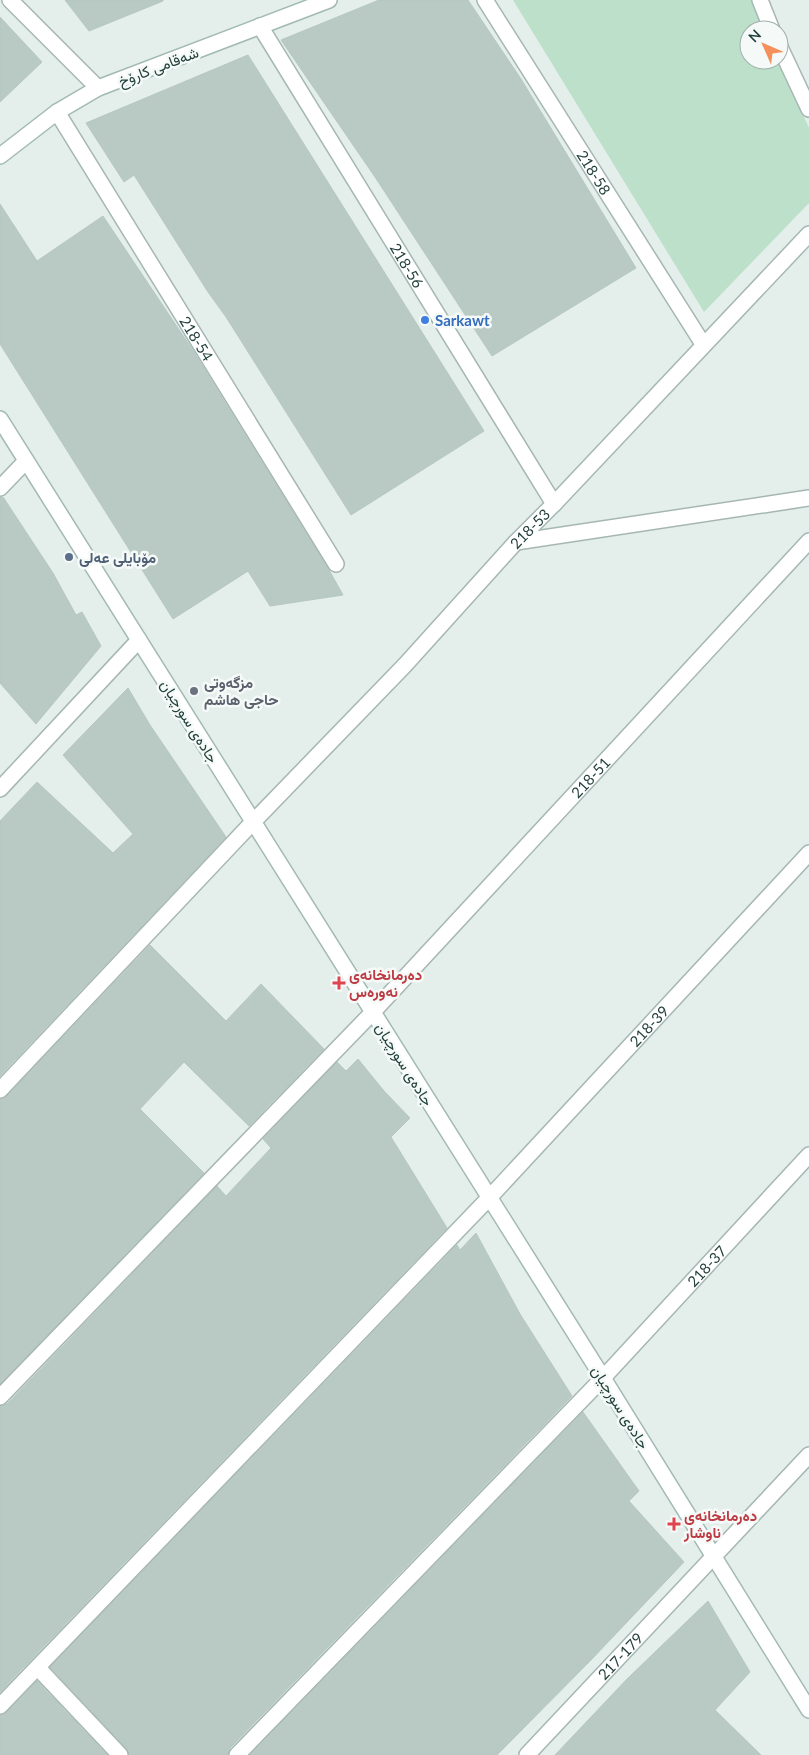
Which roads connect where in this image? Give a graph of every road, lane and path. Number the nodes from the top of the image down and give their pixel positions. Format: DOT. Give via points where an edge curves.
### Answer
graph roads {
  1 [pos="10,0"];
  2 [pos="485,0"];
  3 [pos="760,0"];
  4 [pos="321,1"];
  5 [pos="768,20"];
  6 [pos="260,26"];
  7 [pos="789,66"];
  8 [pos="98,88"];
  9 [pos="809,109"];
  10 [pos="58,112"];
  11 [pos="0,156"];
  12 [pos="809,234"];
  13 [pos="703,344"];
  14 [pos="0,419"];
  15 [pos="26,461"];
  16 [pos="0,488"];
  17 [pos="809,498"];
  18 [pos="554,504"];
  19 [pos="809,541"];
  20 [pos="516,542"];
  21 [pos="336,564"];
  22 [pos="139,640"];
  23 [pos="0,789"];
  24 [pos="252,823"];
  25 [pos="809,853"];
  26 [pos="372,1013"];
  27 [pos="0,1090"];
  28 [pos="809,1155"];
  29 [pos="489,1198"];
  30 [pos="603,1378"];
  31 [pos="0,1396"];
  32 [pos="809,1455"];
  33 [pos="714,1557"];
  34 [pos="38,1668"];
  35 [pos="0,1706"];
  36 [pos="809,1710"];
  37 [pos="120,1755"];
  38 [pos="237,1755"];
  39 [pos="527,1755"];
  1 -- 8 [label="street"];
  2 -- 13 [label="street, 218-58"];
  3 -- 5 [label="street"];
  4 -- 6 [label="street, شەقامی کارۆخ"];
  6 -- 8 [label="street, شەقامی کارۆخ"];
  6 -- 18 [label="street, 218-56"];
  7 -- 9 [label="street"];
  8 -- 10 [label="street, شەقامی کارۆخ"];
  10 -- 11 [label="street, شەقامی کارۆخ"];
  10 -- 21 [label="street, 218-54"];
  12 -- 13 [label="street, 218-53"];
  13 -- 18 [label="street, 218-53"];
  14 -- 15 [label="street, جادەی سورچیان"];
  15 -- 16 [label="street"];
  15 -- 22 [label="street, جادەی سورچیان"];
  17 -- 20 [label="street"];
  18 -- 20 [label="street, 218-53"];
  19 -- 26 [label="street, 218-51"];
  20 -- 24 [label="street, 218-53" via="405,665"];
  22 -- 23 [label="street"];
  22 -- 24 [label="street, جادەی سورچیان"];
  24 -- 26 [label="street, جادەی سورچیان"];
  24 -- 27 [label="street, 218-53"];
  25 -- 29 [label="street, 218-39"];
  26 -- 29 [label="street, جادەی سورچیان"];
  26 -- 31 [label="street, 218-51"];
  28 -- 30 [label="street, 218-37"];
  29 -- 30 [label="street, جادەی سورچیان"];
  29 -- 34 [label="street, 218-39"];
  30 -- 33 [label="street, جادەی سورچیان"];
  30 -- 38 [label="street, 218-37"];
  32 -- 33 [label="street, 217-179"];
  33 -- 36 [label="street, جادەی سورچیان"];
  33 -- 39 [label="street, 217-179"];
  34 -- 35 [label="street, 218-39"];
  34 -- 37 [label="street"];
}
